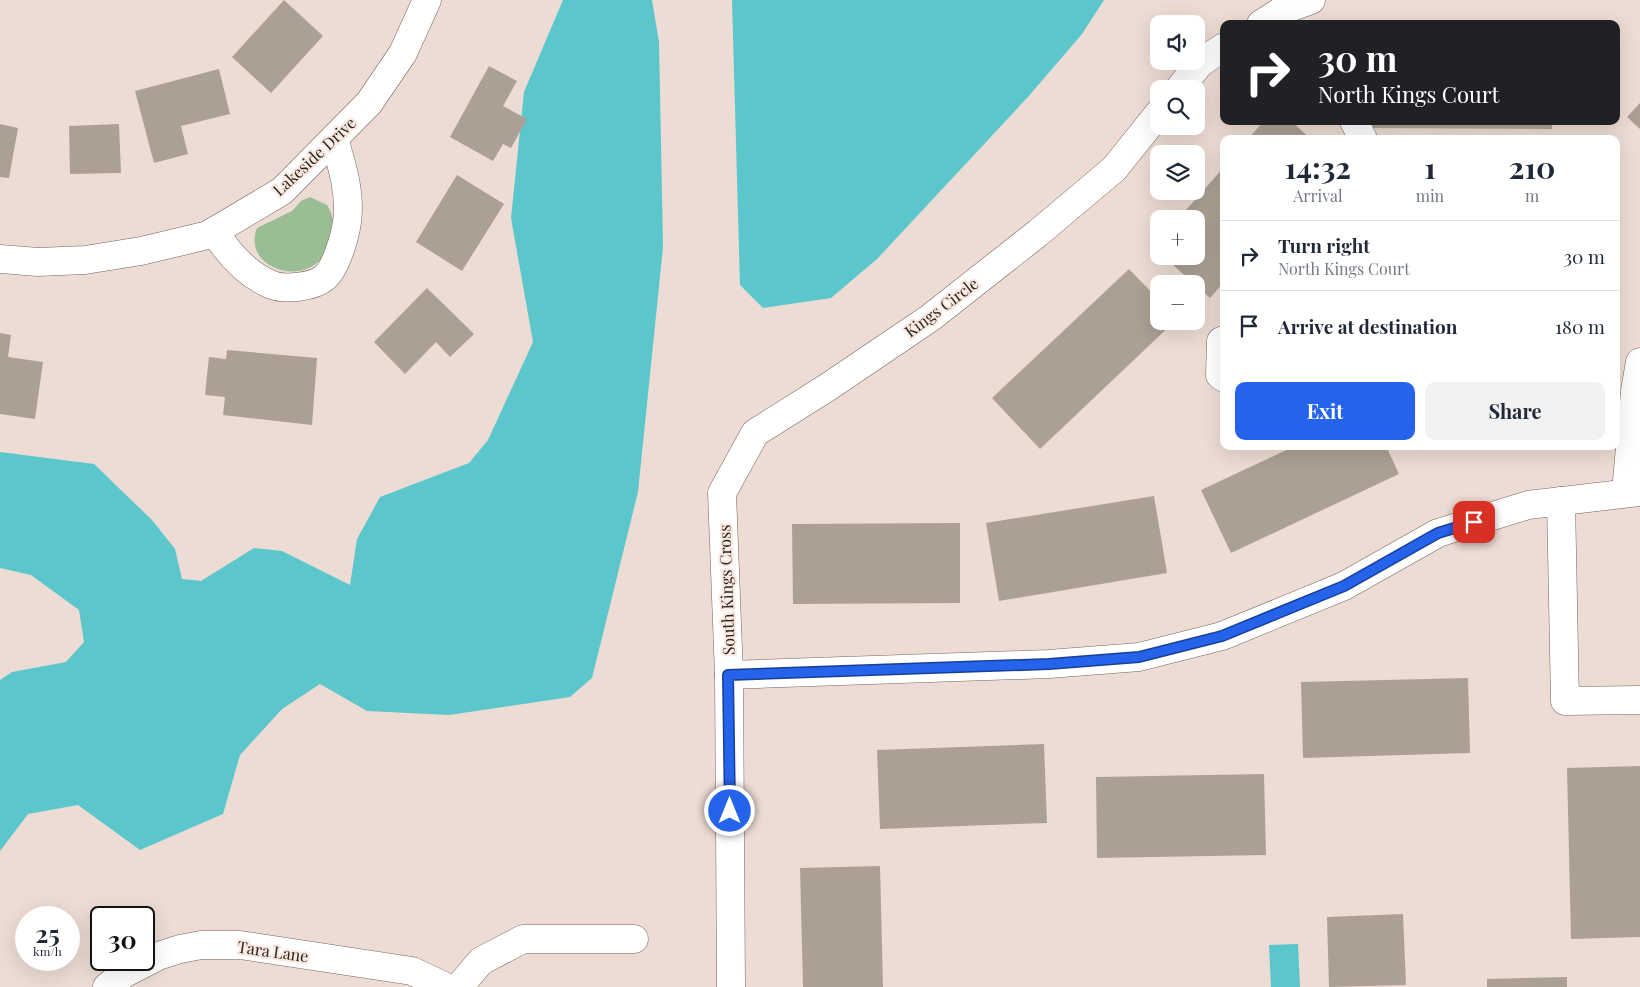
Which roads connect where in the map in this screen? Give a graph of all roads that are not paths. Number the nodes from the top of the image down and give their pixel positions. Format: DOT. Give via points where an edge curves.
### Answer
graph roads {
  1 [pos="427,0"];
  2 [pos="1311,0"];
  3 [pos="1279,19"];
  4 [pos="1220,50"];
  5 [pos="1186,80"];
  6 [pos="1150,124"];
  7 [pos="334,139"];
  8 [pos="214,231"];
  9 [pos="0,259"];
  10 [pos="1640,362"];
  11 [pos="1637,409"];
  12 [pos="1633,492"];
  13 [pos="722,493"];
  14 [pos="1561,501"];
  15 [pos="728,675"];
  16 [pos="1640,700"];
  17 [pos="634,939"];
  18 [pos="107,987"];
  19 [pos="446,987"];
  20 [pos="459,987"];
  21 [pos="731,987"];
  1 -- 7 [label="street, Lakeside Drive" via="403,52 379,89"];
  2 -- 3 [label="street"];
  4 -- 5 [label="street" via="1200,63"];
  6 -- 13 [label="street, Kings Circle" via="1114,168 930,318 755,433"];
  7 -- 8 [label="street, Lakeside Drive" via="282,190"];
  7 -- 8 [label="street" via="345,176 347,221 339,254 324,278 300,288 273,286 228,253"];
  8 -- 9 [label="street, Lakeside Drive" via="141,251 85,260 38,262"];
  10 -- 11 [label="street"];
  11 -- 12 [label="street"];
  12 -- 14 [label="street"];
  13 -- 15 [label="street, South Kings Cross"];
  14 -- 15 [label="street" via="1528,506 1438,533 1344,586 1222,636 1139,657 1049,664"];
  14 -- 16 [label="street" via="1565,701"];
  15 -- 21 [label="street, South Kings Cross"];
  17 -- 20 [label="street" via="523,939 481,961"];
  18 -- 19 [label="street, Tara Lane" via="125,973 158,956 201,945 240,945 412,971"];
}
